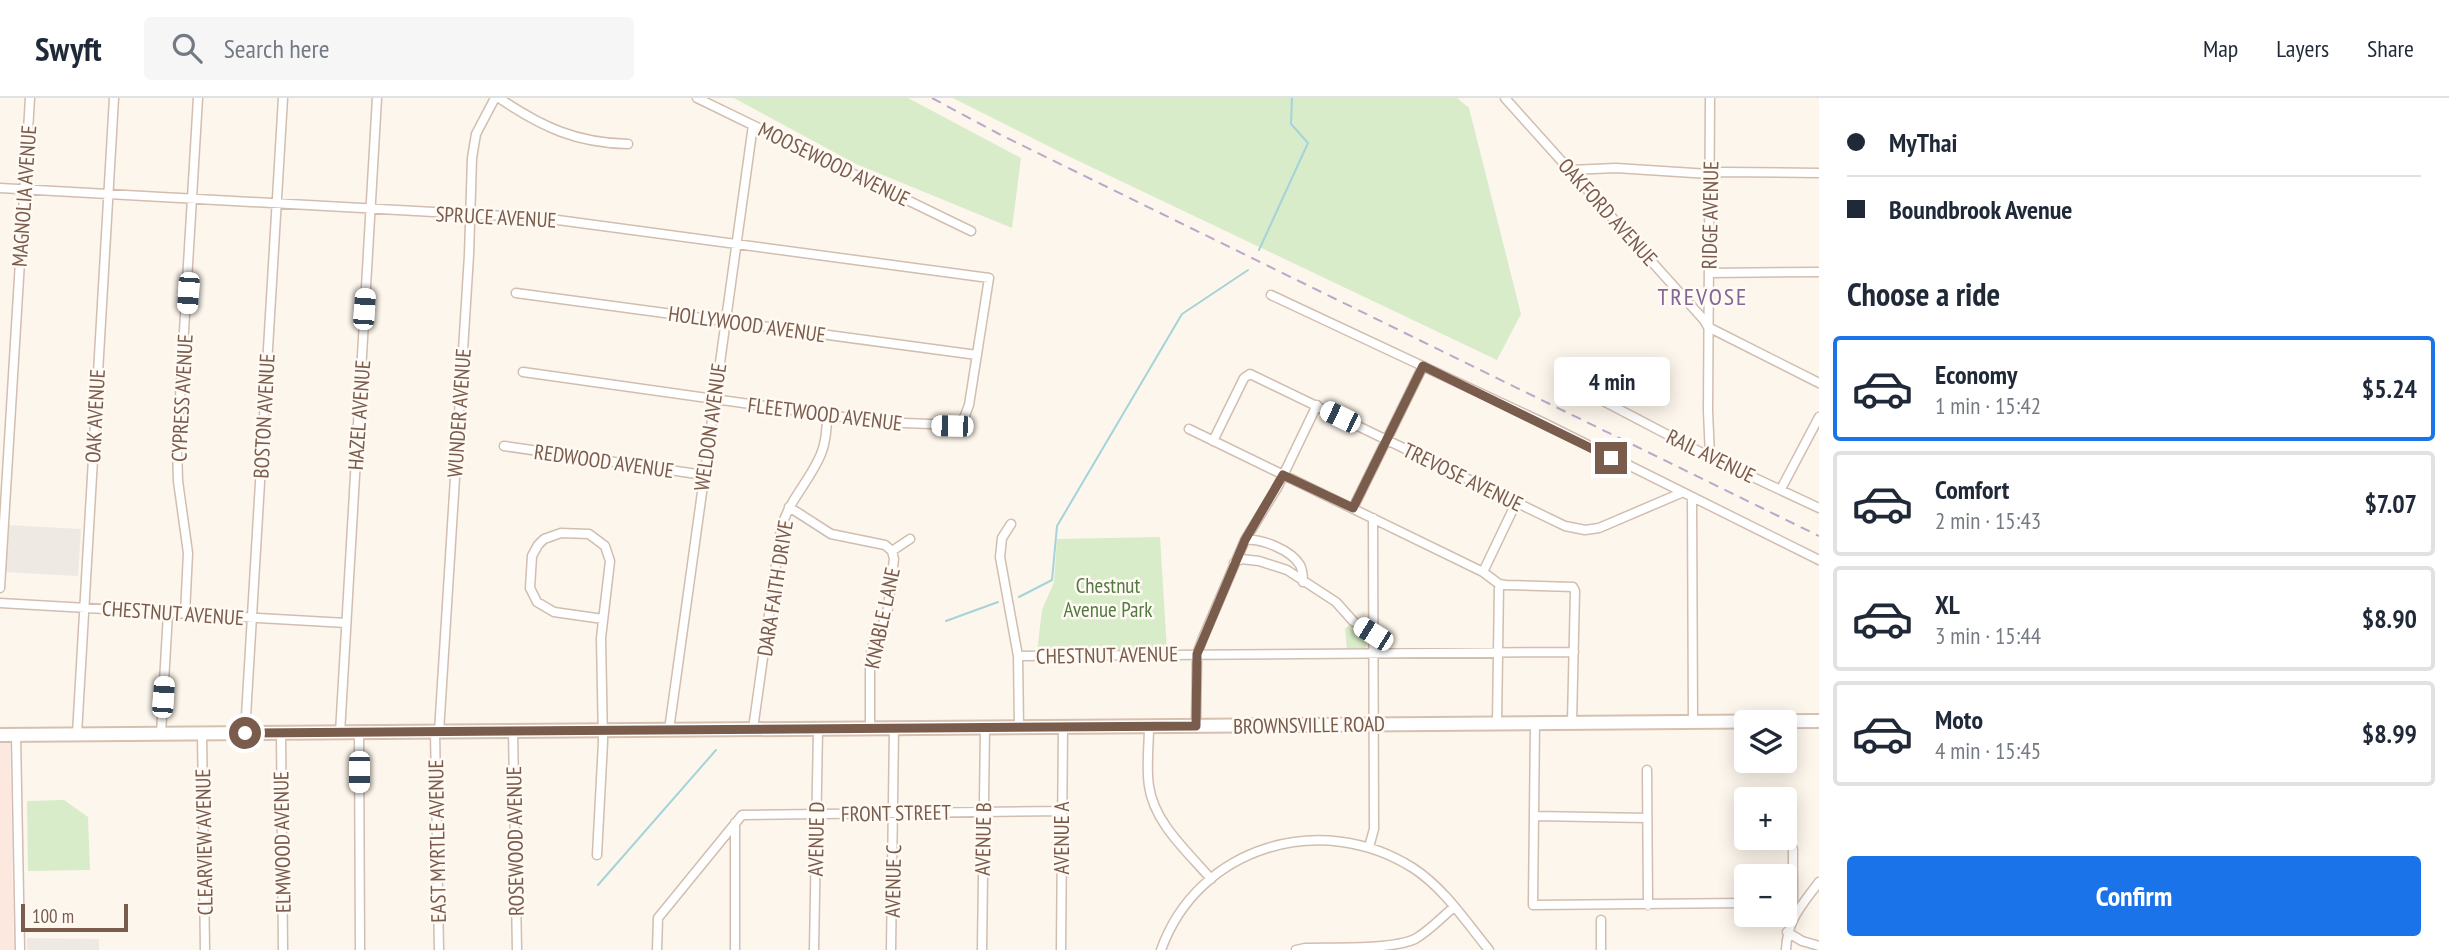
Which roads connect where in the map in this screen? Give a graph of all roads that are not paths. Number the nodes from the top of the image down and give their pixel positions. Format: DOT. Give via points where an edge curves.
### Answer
graph roads {
  1 [pos="30,98"];
  2 [pos="114,98"];
  3 [pos="198,98"];
  4 [pos="283,98"];
  5 [pos="377,98"];
  6 [pos="497,98"];
  7 [pos="696,98"];
  8 [pos="1505,98"];
  9 [pos="1710,98"];
  10 [pos="753,125"];
  11 [pos="628,144"];
  12 [pos="1570,170"];
  13 [pos="1819,173"];
  14 [pos="1709,174"];
  15 [pos="0,188"];
  16 [pos="24,189"];
  17 [pos="108,195"];
  18 [pos="193,200"];
  19 [pos="277,204"];
  20 [pos="371,210"];
  21 [pos="470,215"];
  22 [pos="971,231"];
  23 [pos="736,244"];
  24 [pos="1709,272"];
  25 [pos="1819,272"];
  26 [pos="516,292"];
  27 [pos="1271,295"];
  28 [pos="725,321"];
  29 [pos="1708,327"];
  30 [pos="977,355"];
  31 [pos="1423,366"];
  32 [pos="523,372"];
  33 [pos="1819,383"];
  34 [pos="714,399"];
  35 [pos="1605,402"];
  36 [pos="1317,405"];
  37 [pos="0,408"];
  38 [pos="10,409"];
  39 [pos="827,415"];
  40 [pos="1819,417"];
  41 [pos="1189,429"];
  42 [pos="1387,439"];
  43 [pos="1213,441"];
  44 [pos="504,446"];
  45 [pos="1710,457"];
  46 [pos="704,475"];
  47 [pos="1283,475"];
  48 [pos="1781,489"];
  49 [pos="1681,493"];
  50 [pos="1692,499"];
  51 [pos="1516,503"];
  52 [pos="789,507"];
  53 [pos="1353,508"];
  54 [pos="1819,508"];
  55 [pos="1373,518"];
  56 [pos="1011,524"];
  57 [pos="910,539"];
  58 [pos="1245,540"];
  59 [pos="892,551"];
  60 [pos="1819,560"];
  61 [pos="1234,563"];
  62 [pos="1483,572"];
  63 [pos="1303,582"];
  64 [pos="1499,584"];
  65 [pos="0,588"];
  66 [pos="0,603"];
  67 [pos="83,608"];
  68 [pos="168,613"];
  69 [pos="185,614"];
  70 [pos="253,619"];
  71 [pos="603,619"];
  72 [pos="346,624"];
  73 [pos="1373,634"];
  74 [pos="1574,652"];
  75 [pos="1372,653"];
  76 [pos="1498,653"];
  77 [pos="1197,654"];
  78 [pos="1018,656"];
  79 [pos="1819,721"];
  80 [pos="1572,722"];
  81 [pos="1693,722"];
  82 [pos="1497,723"];
  83 [pos="1535,723"];
  84 [pos="1373,724"];
  85 [pos="1149,726"];
  86 [pos="1196,726"];
  87 [pos="985,727"];
  88 [pos="1019,727"];
  89 [pos="1063,727"];
  90 [pos="870,728"];
  91 [pos="894,728"];
  92 [pos="753,729"];
  93 [pos="817,729"];
  94 [pos="603,730"];
  95 [pos="669,730"];
  96 [pos="513,731"];
  97 [pos="359,732"];
  98 [pos="437,732"];
  99 [pos="202,733"];
  100 [pos="245,733"];
  101 [pos="281,733"];
  102 [pos="340,733"];
  103 [pos="77,734"];
  104 [pos="161,734"];
  105 [pos="0,735"];
  106 [pos="16,735"];
  107 [pos="1647,770"];
  108 [pos="984,811"];
  109 [pos="1061,811"];
  110 [pos="894,812"];
  111 [pos="816,815"];
  112 [pos="1534,816"];
  113 [pos="1647,818"];
  114 [pos="735,823"];
  115 [pos="1369,847"];
  116 [pos="597,855"];
  117 [pos="1211,879"];
  118 [pos="1819,882"];
  119 [pos="1797,901"];
  120 [pos="1734,903"];
  121 [pos="1648,905"];
  122 [pos="1454,907"];
  123 [pos="1601,920"];
  124 [pos="1788,927"];
  125 [pos="1787,932"];
  126 [pos="1819,946"];
  127 [pos="20,950"];
  128 [pos="205,950"];
  129 [pos="283,950"];
  130 [pos="360,950"];
  131 [pos="439,950"];
  132 [pos="517,950"];
  133 [pos="657,950"];
  134 [pos="735,950"];
  135 [pos="814,950"];
  136 [pos="891,950"];
  137 [pos="982,950"];
  138 [pos="1060,950"];
  139 [pos="1161,950"];
  140 [pos="1296,950"];
  141 [pos="1489,950"];
  142 [pos="1601,950"];
  143 [pos="1786,950"];
  1 -- 16 [label="street, MAGNOLIA AVENUE"];
  2 -- 17 [label="street, OAK AVENUE"];
  3 -- 18 [label="street, CYPRESS AVENUE"];
  4 -- 19 [label="street, BOSTON AVENUE"];
  5 -- 20 [label="street, HAZEL AVENUE"];
  6 -- 11 [label="street" via="570,137"];
  6 -- 21 [label="street, WUNDER AVENUE" via="474,143"];
  7 -- 10 [label="street, MOOSEWOOD AVENUE"];
  8 -- 12 [label="street, OAKFORD AVENUE"];
  9 -- 14 [label="street, RIDGE AVENUE"];
  10 -- 22 [label="street, MOOSEWOOD AVENUE"];
  10 -- 23 [label="street, WELDON AVENUE"];
  12 -- 14 [label="street"];
  12 -- 29 [label="street, OAKFORD AVENUE"];
  13 -- 14 [label="street"];
  14 -- 24 [label="street, RIDGE AVENUE"];
  15 -- 16 [label="street, SPRUCE AVENUE"];
  16 -- 17 [label="street, SPRUCE AVENUE"];
  16 -- 38 [label="street, MAGNOLIA AVENUE"];
  17 -- 18 [label="street, SPRUCE AVENUE"];
  17 -- 67 [label="street, OAK AVENUE"];
  18 -- 19 [label="street, SPRUCE AVENUE"];
  18 -- 69 [label="street, CYPRESS AVENUE" via="177,457 188,552"];
  19 -- 20 [label="street, SPRUCE AVENUE"];
  19 -- 70 [label="street, BOSTON AVENUE"];
  20 -- 21 [label="street, SPRUCE AVENUE"];
  20 -- 72 [label="street, HAZEL AVENUE"];
  21 -- 23 [label="street, SPRUCE AVENUE" via="564,220"];
  21 -- 98 [label="street, WUNDER AVENUE"];
  23 -- 28 [label="street, WELDON AVENUE"];
  23 -- 30 [label="street, SPRUCE AVENUE" via="989,278"];
  24 -- 25 [label="street"];
  24 -- 29 [label="street, RIDGE AVENUE"];
  26 -- 28 [label="street, HOLLYWOOD AVENUE"];
  27 -- 31 [label="street"];
  28 -- 30 [label="street, HOLLYWOOD AVENUE"];
  28 -- 34 [label="street, WELDON AVENUE"];
  29 -- 33 [label="street"];
  29 -- 45 [label="street, RIDGE AVENUE"];
  30 -- 39 [label="street, FLEETWOOD AVENUE" via="968,405 961,422 952,426 899,425"];
  31 -- 42 [label="street"];
  31 -- 49 [label="street"];
  32 -- 34 [label="street, FLEETWOOD AVENUE"];
  34 -- 39 [label="street, FLEETWOOD AVENUE"];
  34 -- 46 [label="street, WELDON AVENUE"];
  35 -- 45 [label="street, RAIL AVENUE"];
  36 -- 42 [label="street, TREVOSE AVENUE"];
  36 -- 43 [label="street, TREVOSE AVENUE" via="1250,374"];
  36 -- 47 [label="street"];
  37 -- 38 [label="street"];
  38 -- 65 [label="street, MAGNOLIA AVENUE"];
  39 -- 52 [label="street, DARA FAITH DRIVE" via="820,456"];
  40 -- 48 [label="street"];
  41 -- 43 [label="street"];
  42 -- 51 [label="street, TREVOSE AVENUE"];
  42 -- 53 [label="street"];
  43 -- 47 [label="street"];
  44 -- 46 [label="street, REDWOOD AVENUE"];
  45 -- 48 [label="street, RAIL AVENUE"];
  46 -- 95 [label="street, WELDON AVENUE"];
  47 -- 53 [label="street"];
  47 -- 58 [label="street"];
  48 -- 54 [label="street, RAIL AVENUE"];
  49 -- 50 [label="street"];
  49 -- 51 [label="street, TREVOSE AVENUE" via="1592,530 1565,526"];
  50 -- 60 [label="street"];
  50 -- 81 [label="street"];
  51 -- 62 [label="street"];
  52 -- 59 [label="street" via="831,534 885,545"];
  52 -- 92 [label="street, DARA FAITH DRIVE" via="780,529"];
  53 -- 55 [label="street"];
  55 -- 62 [label="street"];
  55 -- 73 [label="street"];
  56 -- 78 [label="street" via="1002,538 1000,557"];
  57 -- 59 [label="street"];
  58 -- 61 [label="street"];
  58 -- 63 [label="street" via="1254,539 1291,556 1300,566"];
  59 -- 90 [label="street, KNABLE LANE" via="887,615 870,657"];
  61 -- 63 [label="street" via="1241,559 1269,563"];
  61 -- 77 [label="street"];
  62 -- 64 [label="street"];
  63 -- 73 [label="street" via="1336,602"];
  64 -- 74 [label="street" via="1573,587"];
  64 -- 76 [label="street"];
  66 -- 67 [label="street, CHESTNUT AVENUE"];
  67 -- 68 [label="street, CHESTNUT AVENUE"];
  67 -- 103 [label="street, OAK AVENUE"];
  68 -- 69 [label="street, CHESTNUT AVENUE"];
  68 -- 104 [label="street"];
  69 -- 70 [label="street, CHESTNUT AVENUE"];
  70 -- 72 [label="street, CHESTNUT AVENUE"];
  70 -- 100 [label="street, BOSTON AVENUE"];
  71 -- 71 [label="street" via="610,567 605,546 583,533 556,533 544,539 532,556 530,588 537,602 554,612"];
  71 -- 94 [label="street"];
  72 -- 102 [label="street, HAZEL AVENUE"];
  73 -- 75 [label="street"];
  74 -- 76 [label="street, CHESTNUT AVENUE"];
  74 -- 80 [label="street"];
  75 -- 76 [label="street, CHESTNUT AVENUE"];
  75 -- 77 [label="street, CHESTNUT AVENUE"];
  75 -- 84 [label="street"];
  76 -- 82 [label="street"];
  77 -- 78 [label="street, CHESTNUT AVENUE"];
  77 -- 86 [label="street"];
  78 -- 88 [label="street"];
  79 -- 81 [label="street, BROWNSVILLE ROAD"];
  80 -- 81 [label="street, BROWNSVILLE ROAD"];
  80 -- 83 [label="street, BROWNSVILLE ROAD"];
  82 -- 83 [label="street, BROWNSVILLE ROAD"];
  82 -- 84 [label="street, BROWNSVILLE ROAD"];
  83 -- 112 [label="street"];
  84 -- 86 [label="street, BROWNSVILLE ROAD"];
  84 -- 115 [label="street" via="1374,829"];
  85 -- 86 [label="street, BROWNSVILLE ROAD"];
  85 -- 89 [label="street, BROWNSVILLE ROAD"];
  85 -- 117 [label="street" via="1148,778 1154,806"];
  87 -- 88 [label="street, BROWNSVILLE ROAD"];
  87 -- 91 [label="street, BROWNSVILLE ROAD"];
  87 -- 108 [label="street, AVENUE B"];
  88 -- 89 [label="street, BROWNSVILLE ROAD"];
  89 -- 109 [label="street, AVENUE A"];
  90 -- 91 [label="street, BROWNSVILLE ROAD"];
  90 -- 93 [label="street, BROWNSVILLE ROAD"];
  91 -- 110 [label="street, AVENUE C"];
  92 -- 93 [label="street, BROWNSVILLE ROAD"];
  92 -- 95 [label="street, BROWNSVILLE ROAD"];
  93 -- 111 [label="street, AVENUE D"];
  94 -- 95 [label="street, BROWNSVILLE ROAD"];
  94 -- 96 [label="street, BROWNSVILLE ROAD"];
  94 -- 116 [label="street"];
  96 -- 98 [label="street, BROWNSVILLE ROAD"];
  96 -- 132 [label="street, ROSEWOOD AVENUE"];
  97 -- 98 [label="street, BROWNSVILLE ROAD"];
  97 -- 102 [label="street, BROWNSVILLE ROAD"];
  97 -- 130 [label="street"];
  98 -- 131 [label="street, EAST MYRTLE AVENUE"];
  99 -- 100 [label="street, BROWNSVILLE ROAD"];
  99 -- 104 [label="street, BROWNSVILLE ROAD"];
  99 -- 128 [label="street, CLEARVIEW AVENUE"];
  100 -- 101 [label="street, BROWNSVILLE ROAD"];
  101 -- 102 [label="street, BROWNSVILLE ROAD"];
  101 -- 129 [label="street, ELMWOOD AVENUE"];
  103 -- 104 [label="street, BROWNSVILLE ROAD"];
  103 -- 106 [label="street, BROWNSVILLE ROAD"];
  105 -- 106 [label="street, BROWNSVILLE ROAD"];
  106 -- 127 [label="street"];
  107 -- 113 [label="street"];
  108 -- 109 [label="street, FRONT STREET"];
  108 -- 110 [label="street, FRONT STREET"];
  108 -- 137 [label="street, AVENUE B"];
  109 -- 138 [label="street, AVENUE A"];
  110 -- 111 [label="street, FRONT STREET"];
  110 -- 136 [label="street, AVENUE C"];
  111 -- 114 [label="street, FRONT STREET" via="747,814"];
  111 -- 135 [label="street, AVENUE D"];
  112 -- 113 [label="street"];
  112 -- 121 [label="street" via="1533,905"];
  113 -- 121 [label="street"];
  114 -- 133 [label="street" via="658,918"];
  114 -- 134 [label="street"];
  115 -- 117 [label="street" via="1327,839 1285,843 1245,856"];
  115 -- 122 [label="street" via="1413,868"];
  117 -- 139 [label="street" via="1185,905"];
  118 -- 119 [label="street"];
  120 -- 121 [label="street"];
  122 -- 140 [label="street" via="1408,941"];
  122 -- 141 [label="street"];
  123 -- 142 [label="street"];
  124 -- 125 [label="street"];
  125 -- 126 [label="street"];
  125 -- 143 [label="street"];
}
